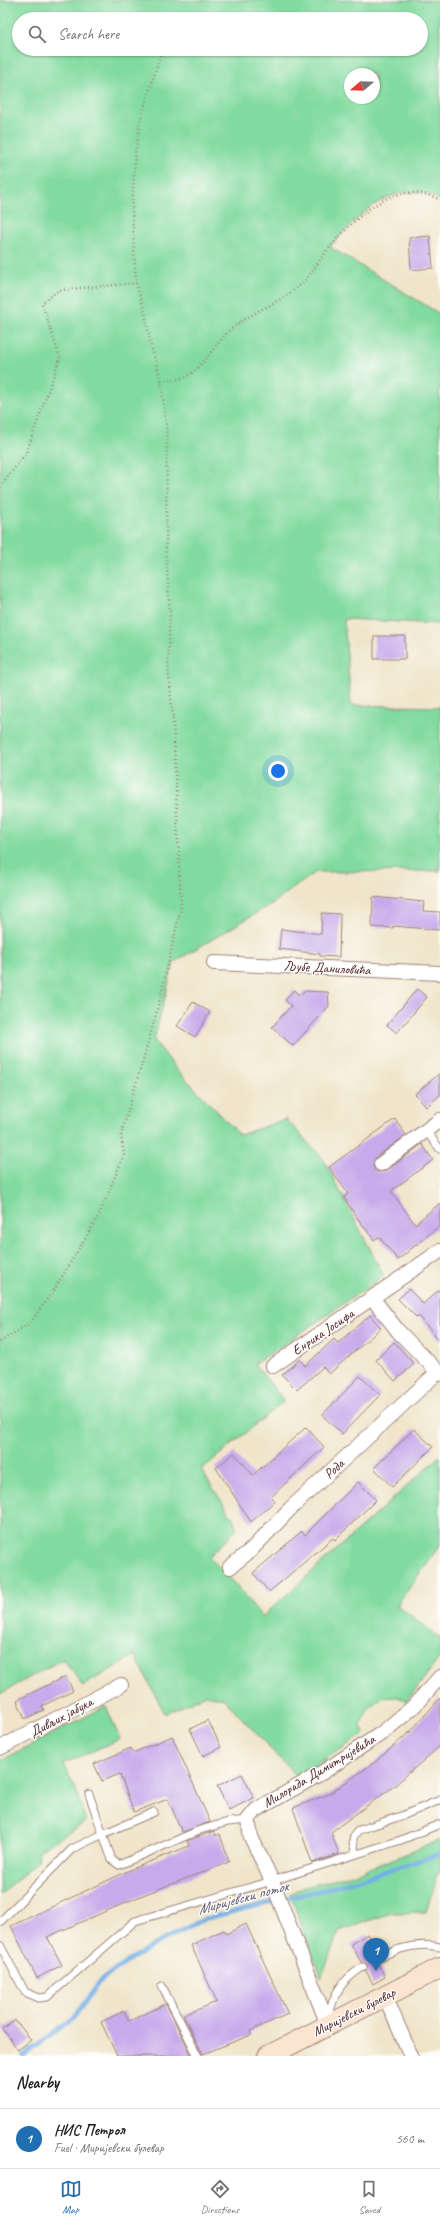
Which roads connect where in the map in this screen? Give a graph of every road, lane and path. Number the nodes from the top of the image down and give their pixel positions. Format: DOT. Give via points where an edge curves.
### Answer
graph roads {
  1 [pos="160,56"];
  2 [pos="440,200"];
  3 [pos="136,283"];
  4 [pos="161,380"];
  5 [pos="0,487"];
  6 [pos="214,963"];
  7 [pos="440,973"];
  8 [pos="440,1120"];
  9 [pos="426,1131"];
  10 [pos="440,1149"];
  11 [pos="381,1164"];
  12 [pos="440,1251"];
  13 [pos="373,1299"];
  14 [pos="0,1342"];
  15 [pos="273,1366"];
  16 [pos="439,1373"];
  17 [pos="230,1567"];
  18 [pos="440,1678"];
  19 [pos="121,1685"];
  20 [pos="0,1748"];
  21 [pos="89,1794"];
  22 [pos="440,1800"];
  23 [pos="154,1812"];
  24 [pos="248,1820"];
  25 [pos="440,1824"];
  26 [pos="102,1834"];
  27 [pos="356,1854"];
  28 [pos="274,1887"];
  29 [pos="0,1922"];
  30 [pos="0,1945"];
  31 [pos="440,1947"];
  32 [pos="376,1960"];
  33 [pos="363,1967"];
  34 [pos="440,1968"];
  35 [pos="162,1986"];
  36 [pos="385,1996"];
  37 [pos="328,2025"];
  38 [pos="198,2056"];
  39 [pos="268,2056"];
  40 [pos="411,2056"];
  1 -- 3 [label="path" via="141,118 135,154 132,210"];
  2 -- 4 [label="path" via="432,195 412,193 390,196 372,205 330,247 303,282 275,304 243,318 186,377"];
  3 -- 4 [label="path"];
  3 -- 5 [label="path" via="59,290 42,303 60,358 26,453"];
  4 -- 14 [label="path" via="167,435 166,554 170,613 168,667 173,718 181,908 156,1015 121,1135 124,1155 98,1217 54,1290 30,1323"];
  6 -- 7 [label="street, Љубе Даниловића"];
  8 -- 9 [label="street"];
  9 -- 10 [label="lane"];
  9 -- 11 [label="street"];
  12 -- 13 [label="street, Енрика Јосифа"];
  13 -- 15 [label="street, Енрика Јосифа"];
  13 -- 16 [label="street" via="398,1331"];
  16 -- 17 [label="street, Рода"];
  18 -- 24 [label="street, Милорада Димитријевића" via="412,1708 363,1747 256,1810"];
  19 -- 20 [label="street, Дивљих јабука"];
  21 -- 26 [label="lane"];
  22 -- 27 [label="lane" via="359,1830 353,1835 352,1840"];
  23 -- 26 [label="lane"];
  24 -- 26 [label="lane" via="228,1822 200,1830 119,1865 112,1860"];
  24 -- 28 [label="street" via="251,1837"];
  25 -- 27 [label="lane"];
  26 -- 29 [label="lane" via="72,1849"];
  27 -- 28 [label="lane"];
  28 -- 30 [label="lane" via="134,1922 47,1997 39,1998 25,1992"];
  28 -- 37 [label="street"];
  31 -- 32 [label="lane" via="427,1944 410,1946"];
  33 -- 37 [label="lane" via="343,1983 331,2001"];
  34 -- 36 [label="main road, Миријевски булевар"];
  35 -- 38 [label="lane"];
  36 -- 37 [label="main road, Миријевски булевар"];
  36 -- 40 [label="street"];
  37 -- 39 [label="main road, Миријевски булевар"];
}
